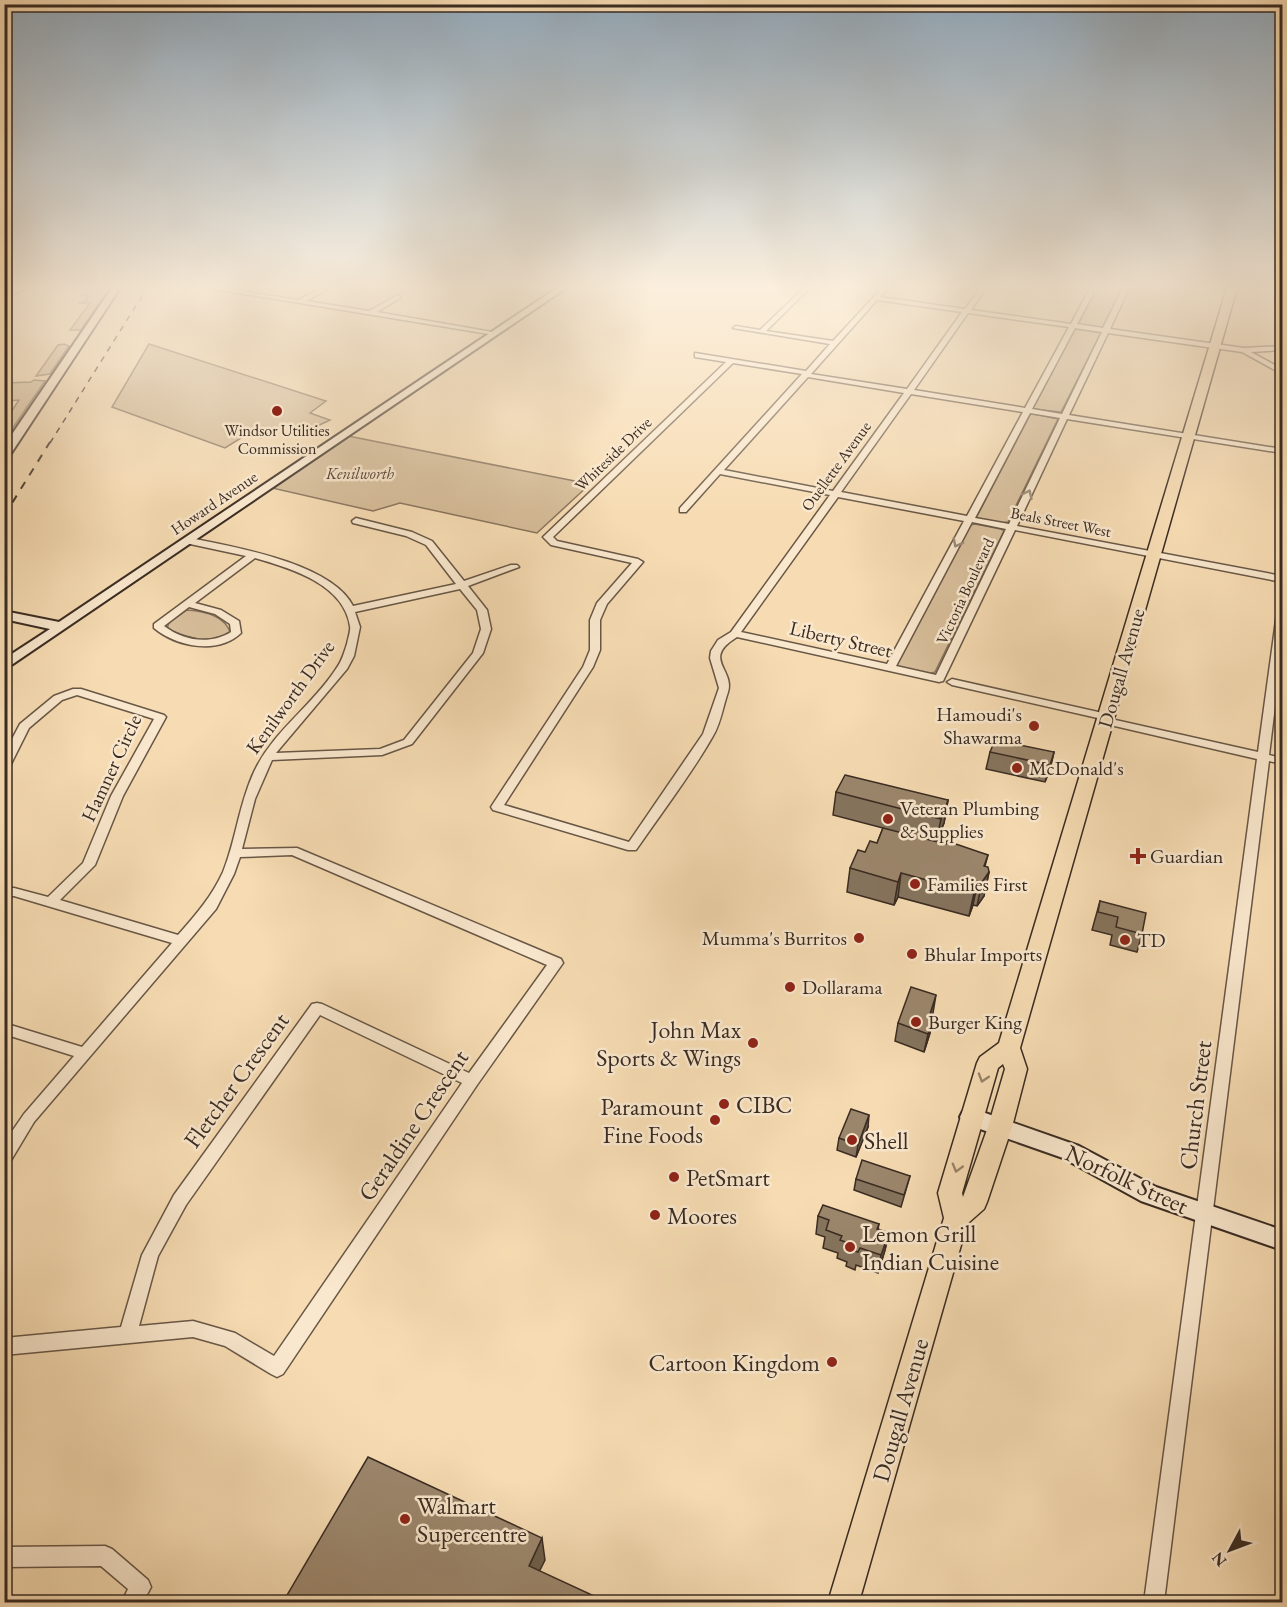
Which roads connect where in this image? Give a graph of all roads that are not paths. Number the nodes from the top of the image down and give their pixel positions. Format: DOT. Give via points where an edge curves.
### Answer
graph roads {
  1 [pos="66,363"];
  2 [pos="451,363"];
  3 [pos="728,363"];
  4 [pos="742,363"];
  5 [pos="816,363"];
  6 [pos="929,363"];
  7 [pos="1053,363"];
  8 [pos="1089,363"];
  9 [pos="1211,363"];
  10 [pos="1266,363"];
  11 [pos="1282,372"];
  12 [pos="806,374"];
  13 [pos="909,391"];
  14 [pos="1028,410"];
  15 [pos="1064,416"];
  16 [pos="1190,436"];
  17 [pos="1282,451"];
  18 [pos="4,455"];
  19 [pos="718,471"];
  20 [pos="834,495"];
  21 [pos="683,510"];
  22 [pos="969,520"];
  23 [pos="356,521"];
  24 [pos="1011,528"];
  25 [pos="190,541"];
  26 [pos="554,543"];
  27 [pos="253,555"];
  28 [pos="1155,555"];
  29 [pos="514,567"];
  30 [pos="1282,579"];
  31 [pos="463,585"];
  32 [pos="188,604"];
  33 [pos="350,610"];
  34 [pos="1282,613"];
  35 [pos="4,615"];
  36 [pos="61,627"];
  37 [pos="735,634"];
  38 [pos="4,666"];
  39 [pos="890,668"];
  40 [pos="939,679"];
  41 [pos="952,682"];
  42 [pos="1106,719"];
  43 [pos="1264,756"];
  44 [pos="267,757"];
  45 [pos="1282,761"];
  46 [pos="4,766"];
  47 [pos="234,853"];
  48 [pos="4,892"];
  49 [pos="50,902"];
  50 [pos="183,941"];
  51 [pos="4,1028"];
  52 [pos="1009,1048"];
  53 [pos="84,1053"];
  54 [pos="472,1081"];
  55 [pos="971,1118"];
  56 [pos="1000,1127"];
  57 [pos="4,1157"];
  58 [pos="1205,1214"];
  59 [pos="956,1218"];
  60 [pos="1282,1240"];
  61 [pos="128,1335"];
  62 [pos="4,1347"];
  63 [pos="4,1557"];
  64 [pos="132,1602"];
  65 [pos="843,1602"];
  66 [pos="1154,1602"];
  1 -- 18 [label="street"];
  2 -- 25 [label="street, Howard Avenue"];
  3 -- 26 [label="street, Whiteside Drive" via="548,537"];
  4 -- 12 [label="street"];
  5 -- 12 [label="street"];
  6 -- 13 [label="street, Ouellette Avenue"];
  7 -- 14 [label="street, Victoria Boulevard"];
  8 -- 15 [label="street, Victoria Boulevard"];
  9 -- 16 [label="main road, Dougall Avenue"];
  10 -- 11 [label="street"];
  12 -- 13 [label="street"];
  12 -- 19 [label="street"];
  13 -- 14 [label="street"];
  13 -- 20 [label="street, Ouellette Avenue"];
  14 -- 15 [label="street"];
  14 -- 22 [label="street, Victoria Boulevard"];
  15 -- 16 [label="street"];
  24 -- 15 [label="street, Victoria Boulevard, one-way"];
  16 -- 17 [label="street"];
  16 -- 28 [label="main road, Dougall Avenue"];
  19 -- 20 [label="street, Beals Street West"];
  19 -- 21 [label="street"];
  20 -- 22 [label="street, Beals Street West"];
  20 -- 37 [label="street, Ouellette Avenue"];
  22 -- 24 [label="street, Beals Street West"];
  22 -- 39 [label="street, Victoria Boulevard, one-way"];
  23 -- 31 [label="street" via="410,534 429,543"];
  24 -- 28 [label="street, Beals Street West"];
  24 -- 40 [label="street, Victoria Boulevard"];
  25 -- 27 [label="street"];
  25 -- 36 [label="street, Howard Avenue"];
  26 -- 37 [label="street, Ouellette Avenue" via="638,562 602,603 595,620 595,650 588,667 497,807 632,847 708,734 724,688 716,651"];
  27 -- 32 [label="street"];
  27 -- 33 [label="street" via="305,570 330,586"];
  28 -- 30 [label="street, Beals Street West"];
  28 -- 42 [label="main road, Dougall Avenue"];
  29 -- 31 [label="street"];
  31 -- 33 [label="street"];
  31 -- 44 [label="street" via="482,610 486,629 478,653 408,742 382,752"];
  32 -- 32 [label="street" via="158,626 165,633 203,643 221,642 236,633 235,623 218,612"];
  33 -- 44 [label="street, Kenilworth Drive" via="356,629 349,655"];
  34 -- 43 [label="street, Church Street"];
  35 -- 36 [label="street"];
  36 -- 38 [label="street, Howard Avenue"];
  37 -- 39 [label="street, Liberty Street"];
  39 -- 40 [label="street, Liberty Street"];
  41 -- 42 [label="street"];
  42 -- 43 [label="street"];
  42 -- 52 [label="main road, Dougall Avenue"];
  43 -- 45 [label="street"];
  43 -- 58 [label="street, Church Street"];
  44 -- 47 [label="street, Kenilworth Drive" via="248,796"];
  46 -- 49 [label="street, Hamner Circle" via="24,726 58,698 77,691 160,717 117,796 89,865"];
  47 -- 50 [label="street, Kenilworth Drive" via="211,906"];
  47 -- 54 [label="street, Geraldine Crescent" via="293,851 556,963"];
  48 -- 49 [label="street"];
  49 -- 50 [label="street"];
  50 -- 53 [label="street, Kenilworth Drive"];
  51 -- 53 [label="street"];
  52 -- 55 [label="main road, Dougall Avenue, one-way" via="987,1063"];
  52 -- 56 [label="main road, Dougall Avenue" via="1016,1069"];
  53 -- 57 [label="street, Kenilworth Drive" via="29,1118"];
  54 -- 61 [label="street, Geraldine Crescent" via="278,1368 229,1339 193,1329"];
  54 -- 61 [label="street, Fletcher Crescent" via="317,1008 180,1200 150,1255"];
  55 -- 56 [label="street, Norfolk Street"];
  55 -- 59 [label="main road, Dougall Avenue, one-way" via="950,1193"];
  56 -- 58 [label="street, Norfolk Street" via="1071,1152 1149,1194"];
  56 -- 59 [label="main road, Dougall Avenue" via="975,1202"];
  58 -- 60 [label="street, Norfolk Street"];
  58 -- 66 [label="street, Church Street"];
  59 -- 65 [label="main road, Dougall Avenue"];
  61 -- 62 [label="street, Geraldine Crescent"];
  63 -- 64 [label="street" via="105,1556 141,1587"];
}
